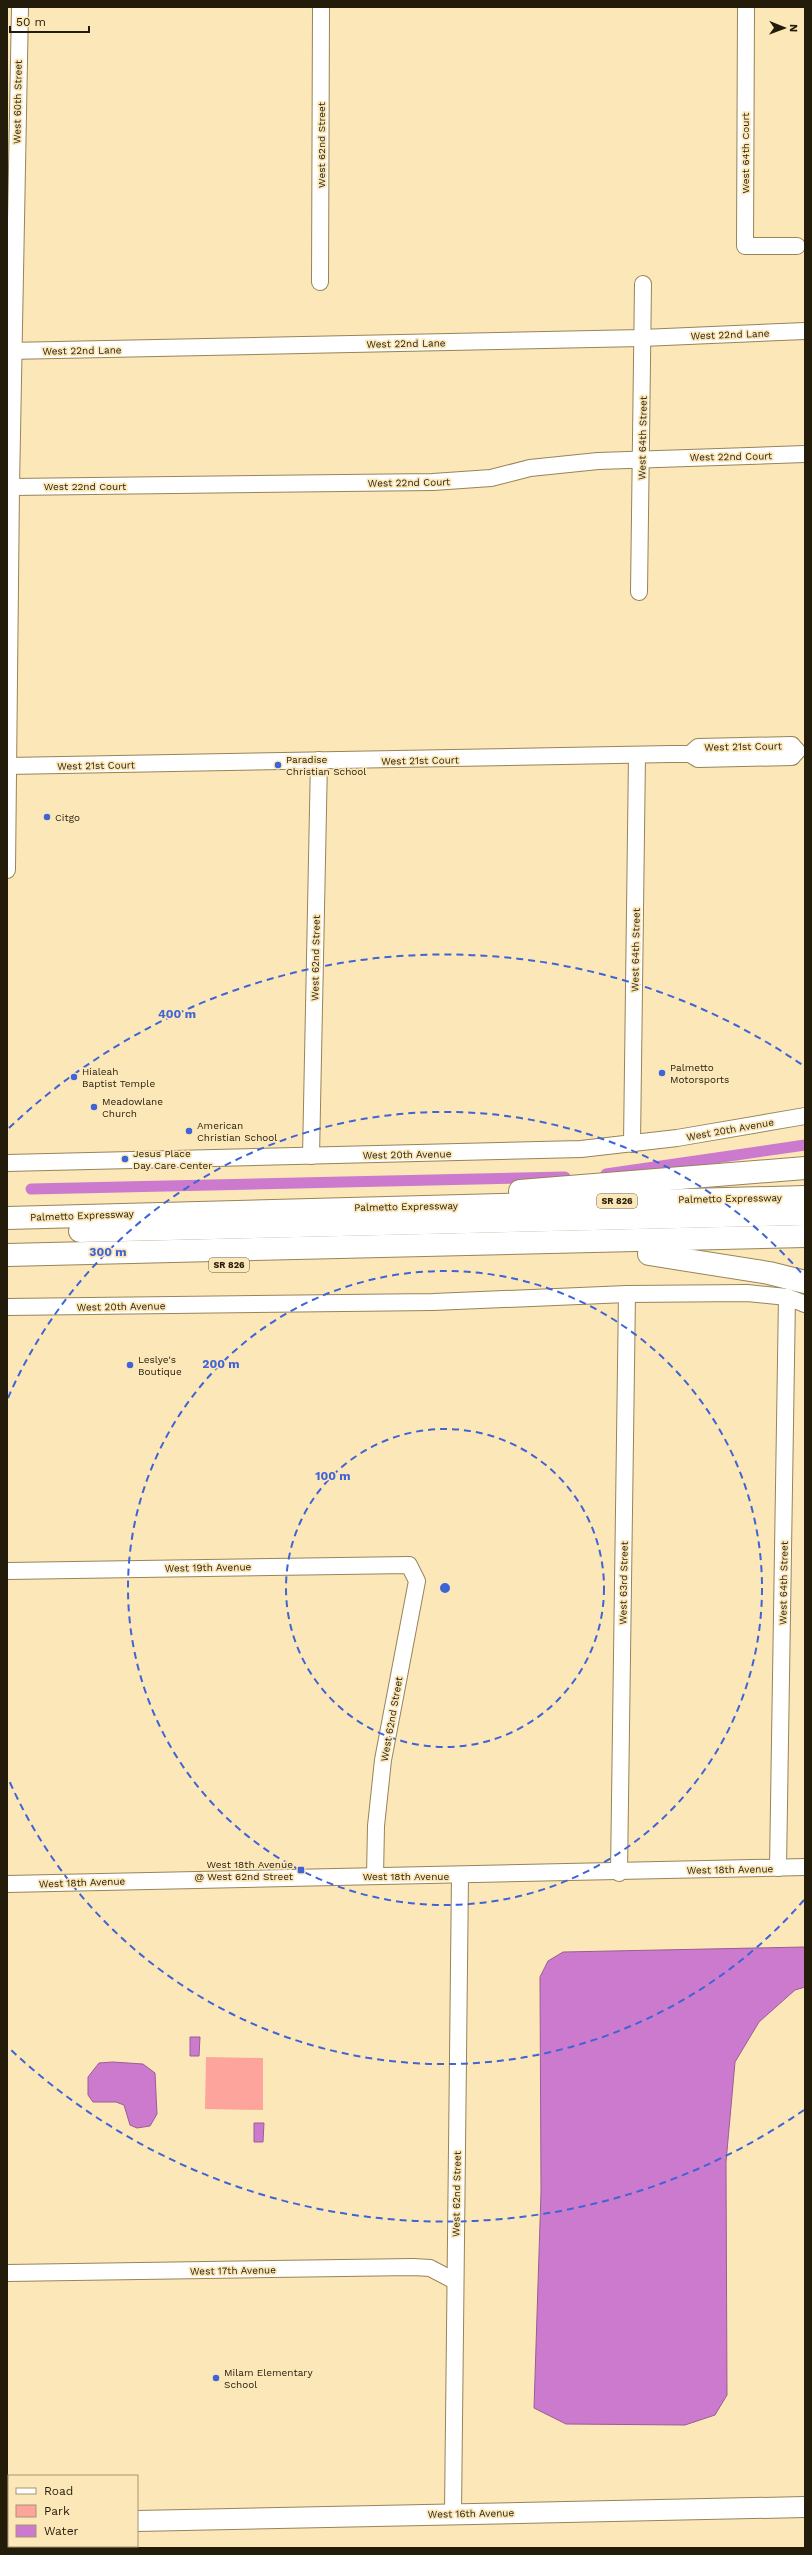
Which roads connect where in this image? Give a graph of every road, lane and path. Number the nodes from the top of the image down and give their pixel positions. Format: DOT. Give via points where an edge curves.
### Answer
graph roads {
  1 [pos="20,7"];
  2 [pos="321,7"];
  3 [pos="746,7"];
  4 [pos="7,210"];
  5 [pos="15,228"];
  6 [pos="797,246"];
  7 [pos="320,282"];
  8 [pos="643,284"];
  9 [pos="805,331"];
  10 [pos="642,338"];
  11 [pos="10,351"];
  12 [pos="805,454"];
  13 [pos="642,458"];
  14 [pos="11,487"];
  15 [pos="639,592"];
  16 [pos="801,751"];
  17 [pos="637,755"];
  18 [pos="319,760"];
  19 [pos="7,766"];
  20 [pos="7,832"];
  21 [pos="7,870"];
  22 [pos="805,1116"];
  23 [pos="632,1144"];
  24 [pos="311,1156"];
  25 [pos="7,1163"];
  26 [pos="805,1168"];
  27 [pos="805,1197"];
  28 [pos="430,1206"];
  29 [pos="805,1214"];
  30 [pos="17,1225"];
  31 [pos="805,1236"];
  32 [pos="805,1251"];
  33 [pos="649,1254"];
  34 [pos="17,1262"];
  35 [pos="805,1282"];
  36 [pos="627,1294"];
  37 [pos="787,1297"];
  38 [pos="805,1304"];
  39 [pos="7,1308"];
  40 [pos="409,1565"];
  41 [pos="7,1571"];
  42 [pos="805,1867"];
  43 [pos="778,1868"];
  44 [pos="619,1873"];
  45 [pos="460,1875"];
  46 [pos="375,1876"];
  47 [pos="7,1884"];
  48 [pos="7,2274"];
  49 [pos="455,2281"];
  50 [pos="805,2507"];
  51 [pos="453,2513"];
  52 [pos="138,2520"];
  1 -- 5 [label="street, West 60th Street"];
  2 -- 7 [label="street, West 62nd Street"];
  3 -- 6 [label="street, West 64th Court" via="745,246"];
  4 -- 5 [label="street"];
  5 -- 11 [label="street, West 60th Street"];
  8 -- 10 [label="street, West 64th Street"];
  9 -- 10 [label="street, West 22nd Lane"];
  10 -- 11 [label="street, West 22nd Lane"];
  10 -- 13 [label="street, West 64th Street"];
  11 -- 14 [label="street, West 60th Street"];
  12 -- 13 [label="street, West 22nd Court"];
  13 -- 14 [label="street, West 22nd Court" via="530,468 491,478 433,482"];
  13 -- 15 [label="street, West 64th Street"];
  14 -- 19 [label="street, West 60th Street"];
  16 -- 17 [label="street, West 21st Court" via="792,757 777,758 698,759 690,754"];
  17 -- 18 [label="street, West 21st Court"];
  17 -- 23 [label="street, West 64th Street"];
  18 -- 19 [label="street, West 21st Court"];
  18 -- 24 [label="street, West 62nd Street"];
  19 -- 20 [label="street, West 60th Street"];
  20 -- 21 [label="street, West 60th Street"];
  22 -- 23 [label="street, West 20th Avenue"];
  23 -- 24 [label="street, West 20th Avenue" via="563,1150"];
  24 -- 25 [label="street, West 20th Avenue"];
  26 -- 28 [label="highway" via="532,1189"];
  27 -- 28 [label="highway, Palmetto Expressway / SR 826"];
  28 -- 30 [label="highway, Palmetto Expressway / SR 826"];
  29 -- 30 [label="highway"];
  31 -- 34 [label="highway"];
  32 -- 33 [label="highway, SR 826"];
  33 -- 34 [label="highway, SR 826"];
  33 -- 35 [label="highway" via="769,1273"];
  36 -- 37 [label="street, West 20th Avenue" via="747,1293"];
  36 -- 39 [label="street, West 20th Avenue" via="433,1302"];
  36 -- 44 [label="street, West 63rd Street"];
  37 -- 38 [label="street, West 20th Avenue"];
  37 -- 43 [label="street, West 64th Street"];
  40 -- 41 [label="street, West 19th Avenue"];
  40 -- 46 [label="street, West 62nd Street" via="417,1581 382,1760 376,1826"];
  42 -- 43 [label="street, West 18th Avenue"];
  43 -- 44 [label="street, West 18th Avenue"];
  44 -- 45 [label="street, West 18th Avenue"];
  45 -- 46 [label="street, West 18th Avenue"];
  45 -- 49 [label="street, West 62nd Street"];
  46 -- 47 [label="street, West 18th Avenue"];
  48 -- 49 [label="street, West 17th Avenue" via="413,2267 430,2268"];
  49 -- 51 [label="street, West 62nd Street"];
  50 -- 51 [label="main road, West 16th Avenue"];
  51 -- 52 [label="main road, West 16th Avenue"];
}
